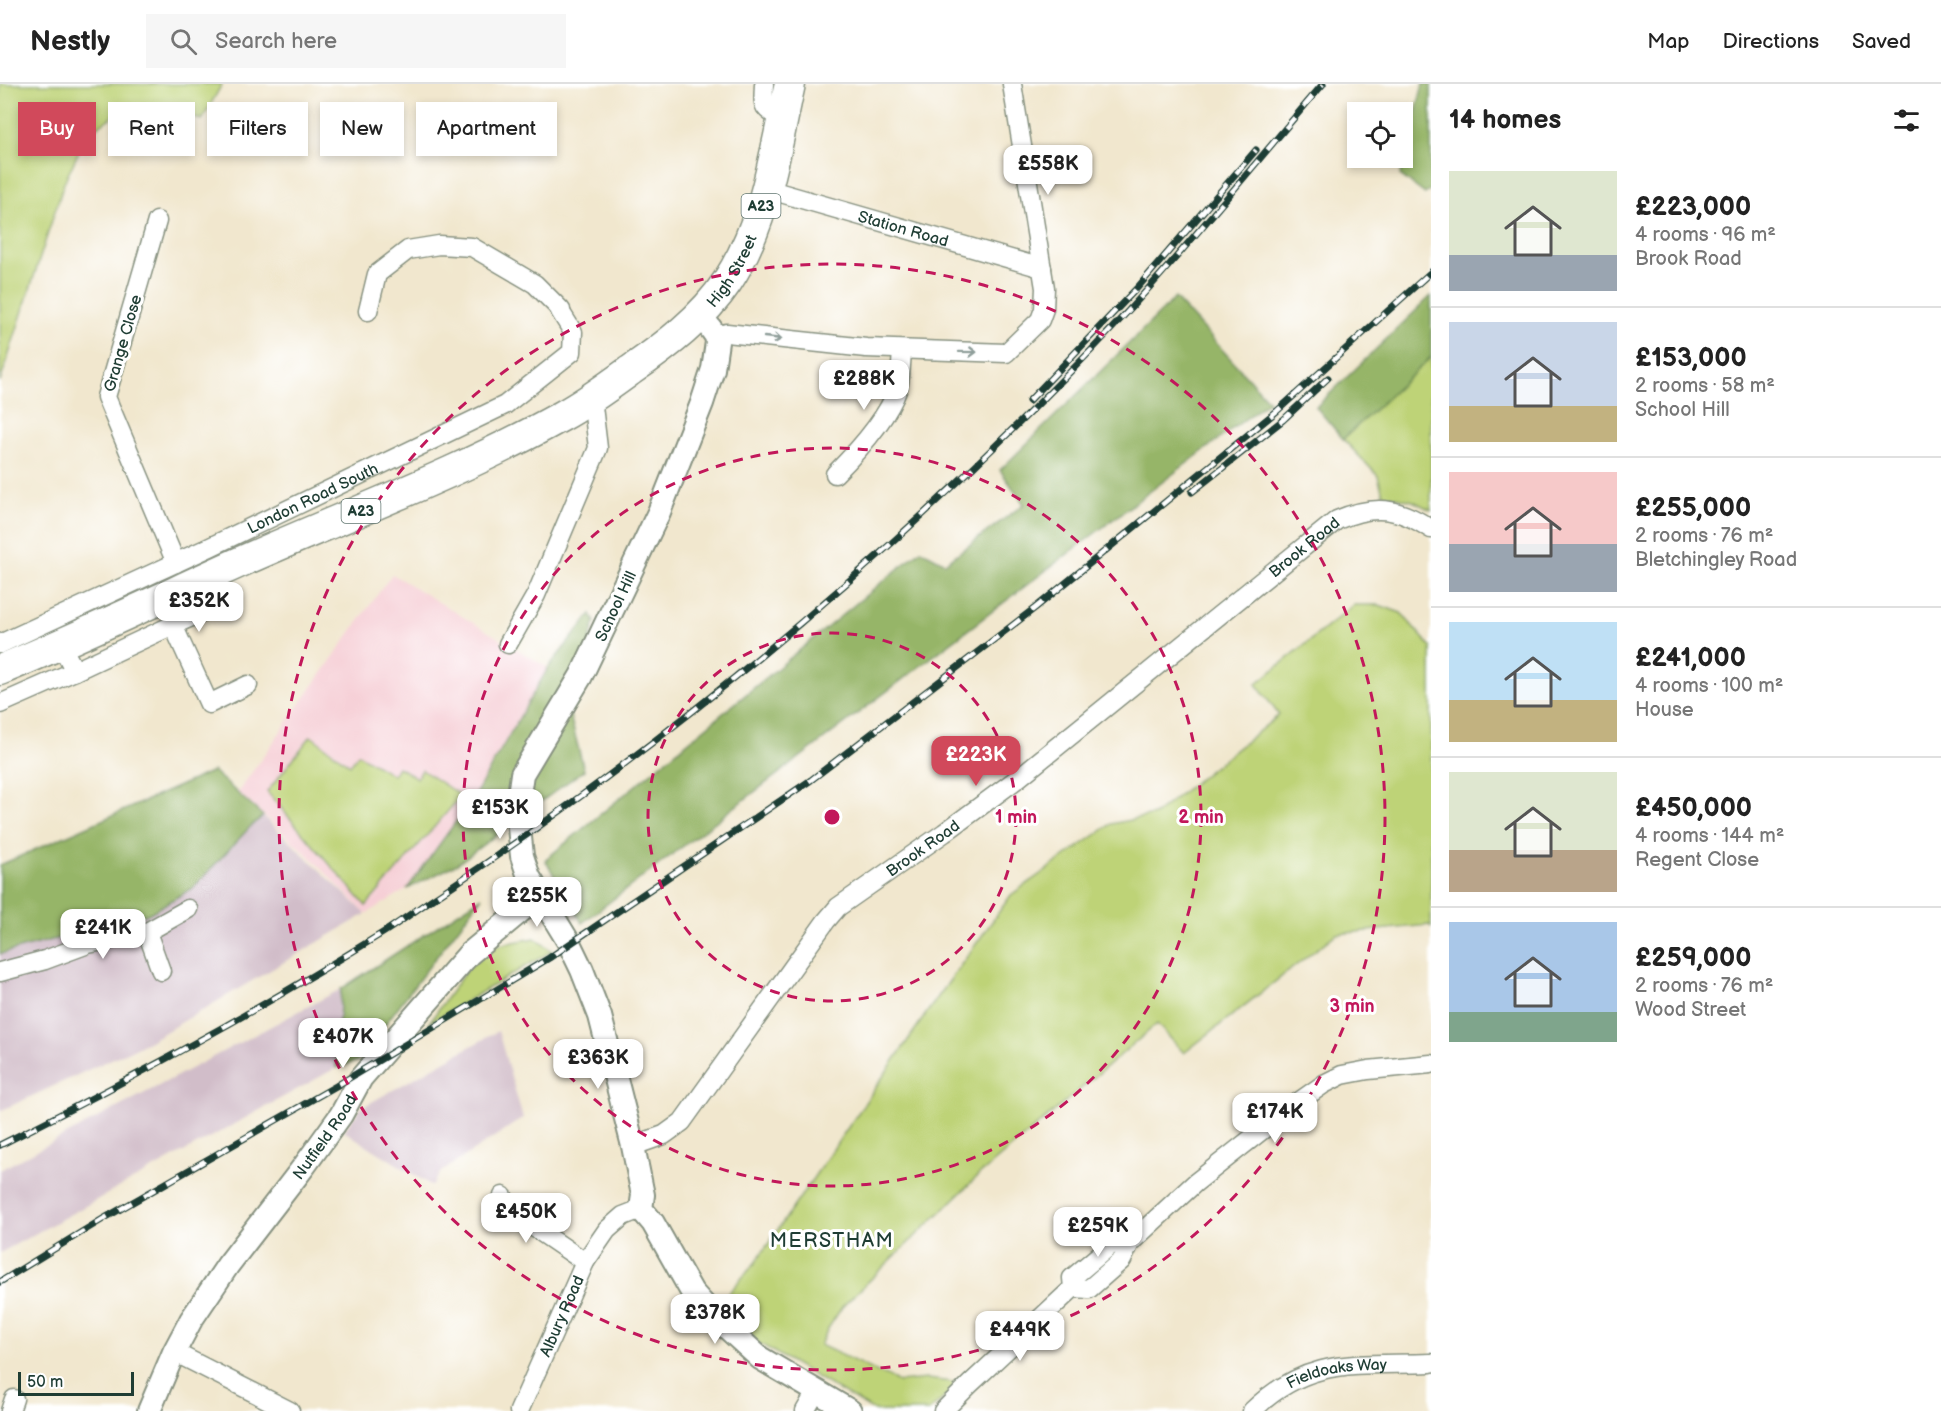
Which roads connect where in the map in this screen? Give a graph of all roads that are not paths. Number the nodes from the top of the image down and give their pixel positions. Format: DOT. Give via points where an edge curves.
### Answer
graph roads {
  1 [pos="764,84"];
  2 [pos="790,84"];
  3 [pos="1012,84"];
  4 [pos="782,119"];
  5 [pos="767,189"];
  6 [pos="158,221"];
  7 [pos="1042,268"];
  8 [pos="368,311"];
  9 [pos="708,325"];
  10 [pos="902,351"];
  11 [pos="592,398"];
  12 [pos="835,474"];
  13 [pos="1431,529"];
  14 [pos="176,563"];
  15 [pos="210,609"];
  16 [pos="90,617"];
  17 [pos="173,626"];
  18 [pos="0,644"];
  19 [pos="508,644"];
  20 [pos="61,645"];
  21 [pos="0,670"];
  22 [pos="75,672"];
  23 [pos="248,685"];
  24 [pos="0,704"];
  25 [pos="540,895"];
  26 [pos="188,909"];
  27 [pos="147,932"];
  28 [pos="161,971"];
  29 [pos="0,972"];
  30 [pos="1431,1064"];
  31 [pos="633,1146"];
  32 [pos="503,1196"];
  33 [pos="641,1209"];
  34 [pos="585,1262"];
  35 [pos="174,1352"];
  36 [pos="1431,1363"];
  37 [pos="810,1402"];
  38 [pos="148,1411"];
  39 [pos="290,1411"];
  40 [pos="519,1411"];
  41 [pos="850,1411"];
  42 [pos="943,1411"];
  43 [pos="1252,1411"];
  1 -- 4 [label="street" via="763,104 767,111"];
  2 -- 4 [label="main road, High Street / A23"];
  3 -- 7 [label="street"];
  4 -- 5 [label="main road, High Street / A23"];
  5 -- 7 [label="street, Station Road"];
  5 -- 9 [label="main road, High Street / A23" via="748,243"];
  6 -- 14 [label="street, Grange Close" via="106,398"];
  10 -- 7 [label="street, one-way" via="1006,353 1042,317"];
  8 -- 14 [label="street, London Road South" via="377,274 408,250 440,245 472,247 536,284 561,310 573,332 572,352 505,405"];
  9 -- 10 [label="street, one-way" via="727,333"];
  9 -- 11 [label="main road, London Road South / A23" via="667,345"];
  9 -- 25 [label="street, School Hill" via="717,350 702,403 659,512 581,676 522,774 518,818 522,856"];
  10 -- 12 [label="street" via="898,387 889,406 855,454"];
  11 -- 16 [label="main road, London Road South / A23" via="502,447 417,486 238,563"];
  11 -- 19 [label="street" via="598,448 536,595"];
  13 -- 31 [label="street, Brook Road" via="1414,517 1375,508 1337,520 1017,778 838,907 682,1122 664,1135"];
  14 -- 16 [label="street, London Road South"];
  15 -- 17 [label="street"];
  16 -- 18 [label="street, London Road South"];
  16 -- 20 [label="main road, London Road South / A23"];
  17 -- 22 [label="street"];
  17 -- 23 [label="street" via="209,704"];
  20 -- 21 [label="main road, London Road South / A23"];
  20 -- 22 [label="street"];
  22 -- 24 [label="street"];
  25 -- 31 [label="street, School Hill" via="568,941 593,998"];
  25 -- 35 [label="street, Nutfield Road" via="469,954 362,1078 341,1115 228,1265"];
  26 -- 27 [label="street"];
  27 -- 28 [label="street"];
  27 -- 29 [label="street" via="88,944"];
  30 -- 42 [label="street" via="1342,1075 1294,1105 1195,1183 1130,1243 1111,1245 1072,1278 1073,1288"];
  31 -- 33 [label="street, School Hill" via="643,1195"];
  32 -- 34 [label="street" via="510,1211"];
  33 -- 34 [label="street, Albury Road" via="623,1215 607,1230"];
  33 -- 37 [label="street" via="654,1222 692,1292"];
  34 -- 40 [label="street, Albury Road"];
  35 -- 38 [label="street, Nutfield Road"];
  35 -- 39 [label="street"];
  36 -- 43 [label="street, Fieldoaks Way" via="1358,1364 1323,1369 1287,1384"];
  37 -- 41 [label="street"];
}
